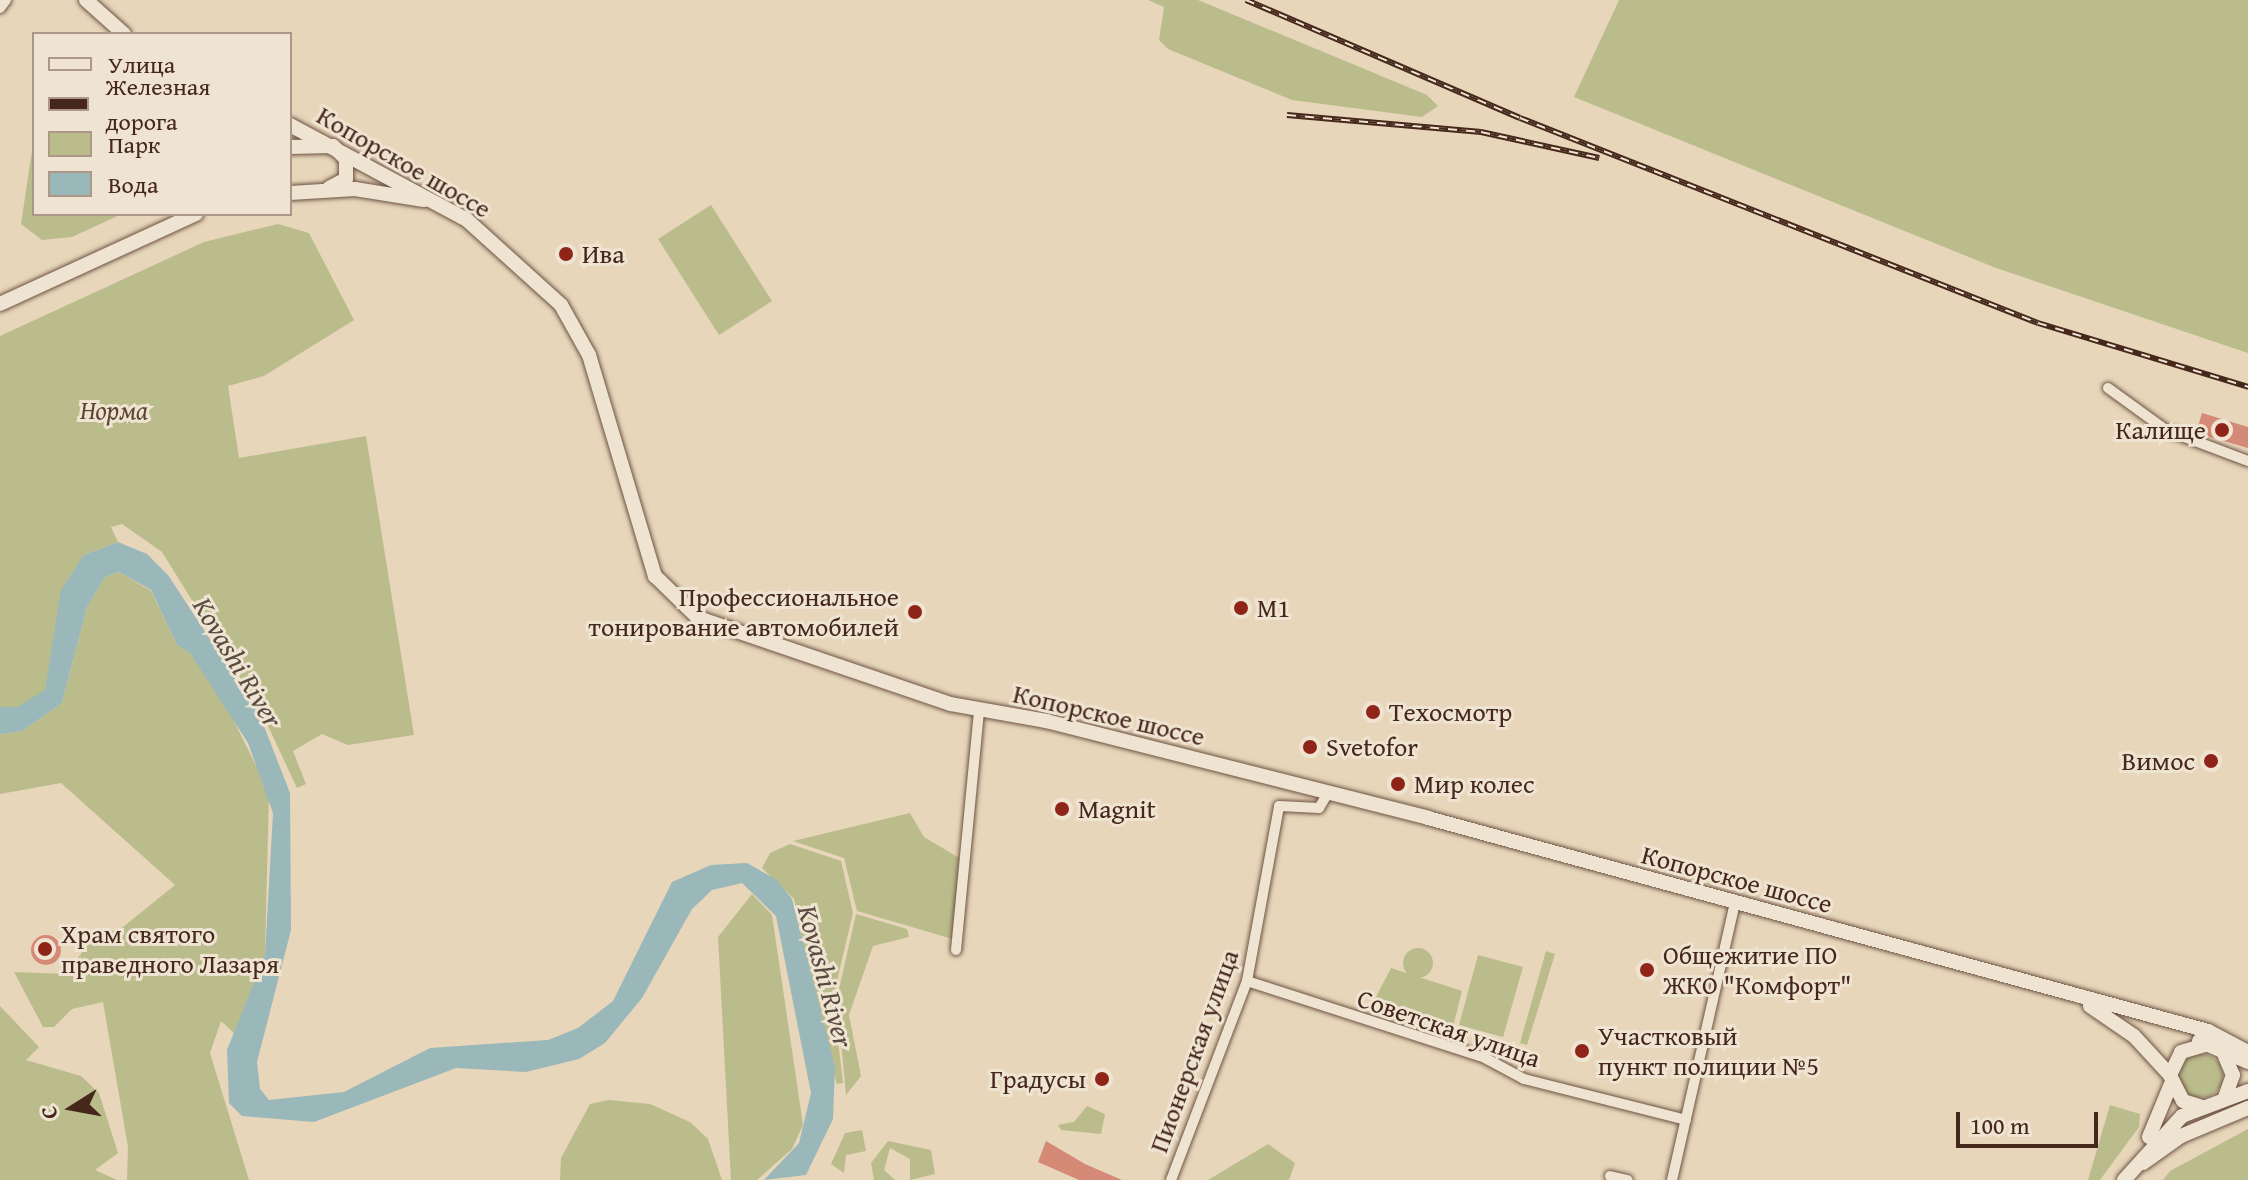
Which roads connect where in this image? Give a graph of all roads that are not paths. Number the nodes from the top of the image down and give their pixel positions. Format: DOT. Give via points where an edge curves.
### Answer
graph roads {
  1 [pos="6,0"];
  2 [pos="86,0"];
  3 [pos="0,8"];
  4 [pos="122,32"];
  5 [pos="292,126"];
  6 [pos="333,146"];
  7 [pos="292,147"];
  8 [pos="325,189"];
  9 [pos="293,191"];
  10 [pos="440,204"];
  11 [pos="192,216"];
  12 [pos="0,304"];
  13 [pos="2108,388"];
  14 [pos="2248,461"];
  15 [pos="979,711"];
  16 [pos="1328,793"];
  17 [pos="1735,903"];
  18 [pos="956,950"];
  19 [pos="1247,981"];
  20 [pos="2076,997"];
  21 [pos="2167,1022"];
  22 [pos="2206,1045"];
  23 [pos="2248,1052"];
  24 [pos="2223,1054"];
  25 [pos="2248,1062"];
  26 [pos="2170,1080"];
  27 [pos="2248,1091"];
  28 [pos="2225,1097"];
  29 [pos="2202,1108"];
  30 [pos="2248,1108"];
  31 [pos="1686,1120"];
  32 [pos="1610,1176"];
  33 [pos="2126,1176"];
  34 [pos="1171,1180"];
  35 [pos="1628,1180"];
  36 [pos="1672,1180"];
  1 -- 3 [label="street"];
  2 -- 4 [label="main road"];
  5 -- 6 [label="main road, Копорское шоссе"];
  6 -- 7 [label="main road"];
  6 -- 8 [label="main road" via="348,175"];
  6 -- 10 [label="main road, Копорское шоссе"];
  8 -- 9 [label="main road"];
  8 -- 10 [label="main road"];
  10 -- 15 [label="main road, Копорское шоссе" via="524,266 575,329 647,554 673,601 720,626"];
  11 -- 12 [label="main road"];
  13 -- 14 [label="street" via="2194,443"];
  15 -- 16 [label="main road, Копорское шоссе" via="1046,721"];
  15 -- 18 [label="street"];
  16 -- 17 [label="main road, Копорское шоссе"];
  16 -- 19 [label="street, Пионерская улица" via="1319,808 1279,806"];
  17 -- 20 [label="main road, Копорское шоссе"];
  17 -- 31 [label="street"];
  19 -- 31 [label="street, Советская улица" via="1485,1058 1524,1079"];
  19 -- 34 [label="street, Пионерская улица"];
  20 -- 21 [label="main road, Копорское шоссе"];
  20 -- 26 [label="main road" via="2134,1036"];
  21 -- 22 [label="main road"];
  21 -- 23 [label="main road" via="2208,1031"];
  22 -- 24 [label="main road"];
  22 -- 26 [label="main road" via="2181,1052"];
  24 -- 25 [label="main road"];
  24 -- 28 [label="main road" via="2233,1075"];
  26 -- 29 [label="main road" via="2183,1101"];
  26 -- 33 [label="main road"];
  27 -- 28 [label="main road"];
  28 -- 29 [label="main road"];
  29 -- 33 [label="main road" via="2166,1128"];
  30 -- 33 [label="main road" via="2181,1136"];
  31 -- 36 [label="street"];
  32 -- 35 [label="street"];
}
